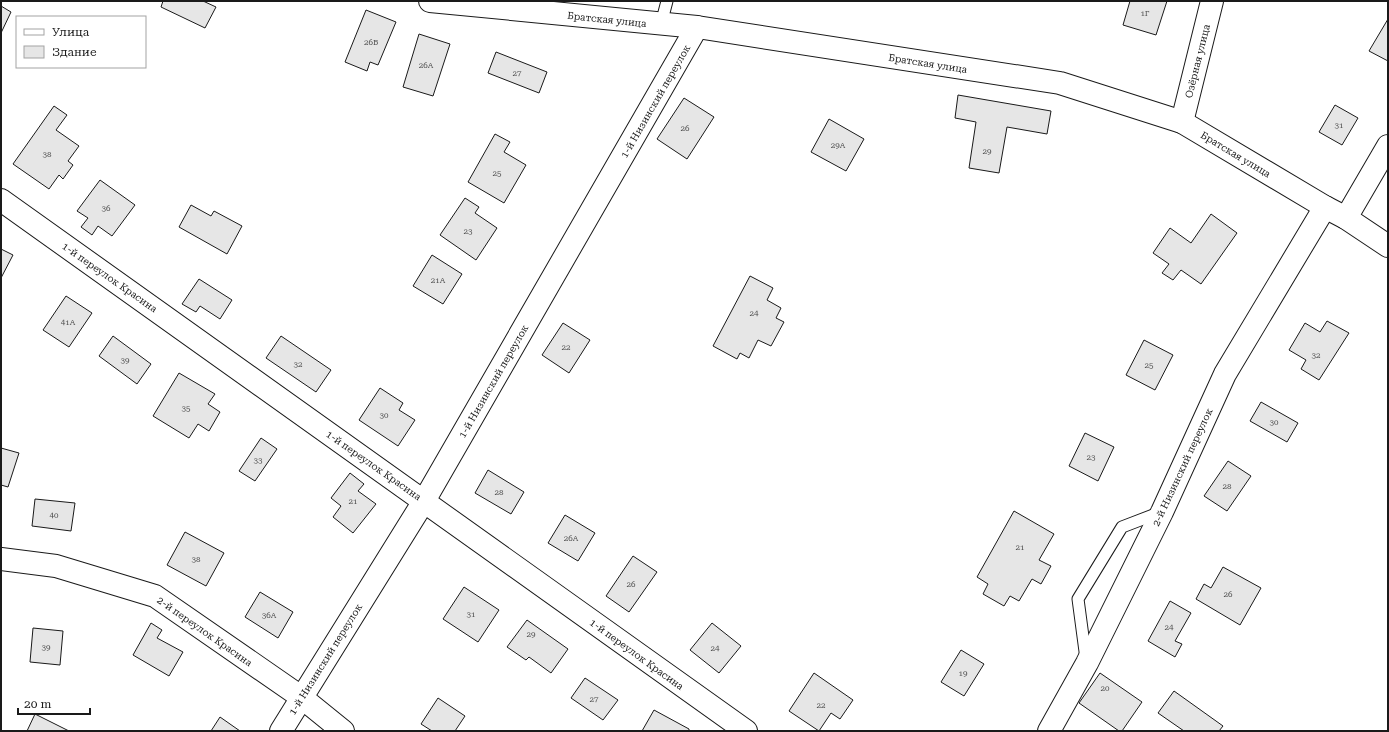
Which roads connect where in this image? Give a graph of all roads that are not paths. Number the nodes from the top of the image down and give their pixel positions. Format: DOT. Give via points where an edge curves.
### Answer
graph roads {
  1 [pos="430,1"];
  2 [pos="667,1"];
  3 [pos="1212,1"];
  4 [pos="661,24"];
  5 [pos="697,27"];
  6 [pos="1182,122"];
  7 [pos="1388,146"];
  8 [pos="1,200"];
  9 [pos="1326,208"];
  10 [pos="1346,218"];
  11 [pos="1388,246"];
  12 [pos="424,501"];
  13 [pos="1162,512"];
  14 [pos="1,559"];
  15 [pos="1087,663"];
  16 [pos="301,697"];
  17 [pos="281,731"];
  18 [pos="343,731"];
  19 [pos="746,731"];
  20 [pos="1049,731"];
  1 -- 4 [label="street, Братская улица"];
  2 -- 4 [label="lane"];
  3 -- 6 [label="street, Озёрная улица"];
  4 -- 5 [label="street, Братская улица"];
  5 -- 6 [label="street, Братская улица" via="1060,83"];
  5 -- 12 [label="street, 1-й Низинский переулок"];
  6 -- 9 [label="street, Братская улица"];
  7 -- 10 [label="street"];
  8 -- 12 [label="street, 1-й переулок Красина"];
  9 -- 10 [label="street, Братская улица"];
  9 -- 13 [label="street, 2-й Низинский переулок" via="1225,374"];
  10 -- 11 [label="street, Братская улица"];
  12 -- 16 [label="street, 1-й Низинский переулок"];
  12 -- 19 [label="street, 1-й переулок Красина"];
  13 -- 15 [label="street, 2-й Низинский переулок"];
  13 -- 15 [label="lane" via="1122,527 1078,599"];
  14 -- 16 [label="street, 2-й переулок Красина" via="56,566 155,596"];
  15 -- 20 [label="street, 2-й Низинский переулок"];
  16 -- 17 [label="street, 1-й Низинский переулок"];
  16 -- 18 [label="street, 2-й переулок Красина"];
}
